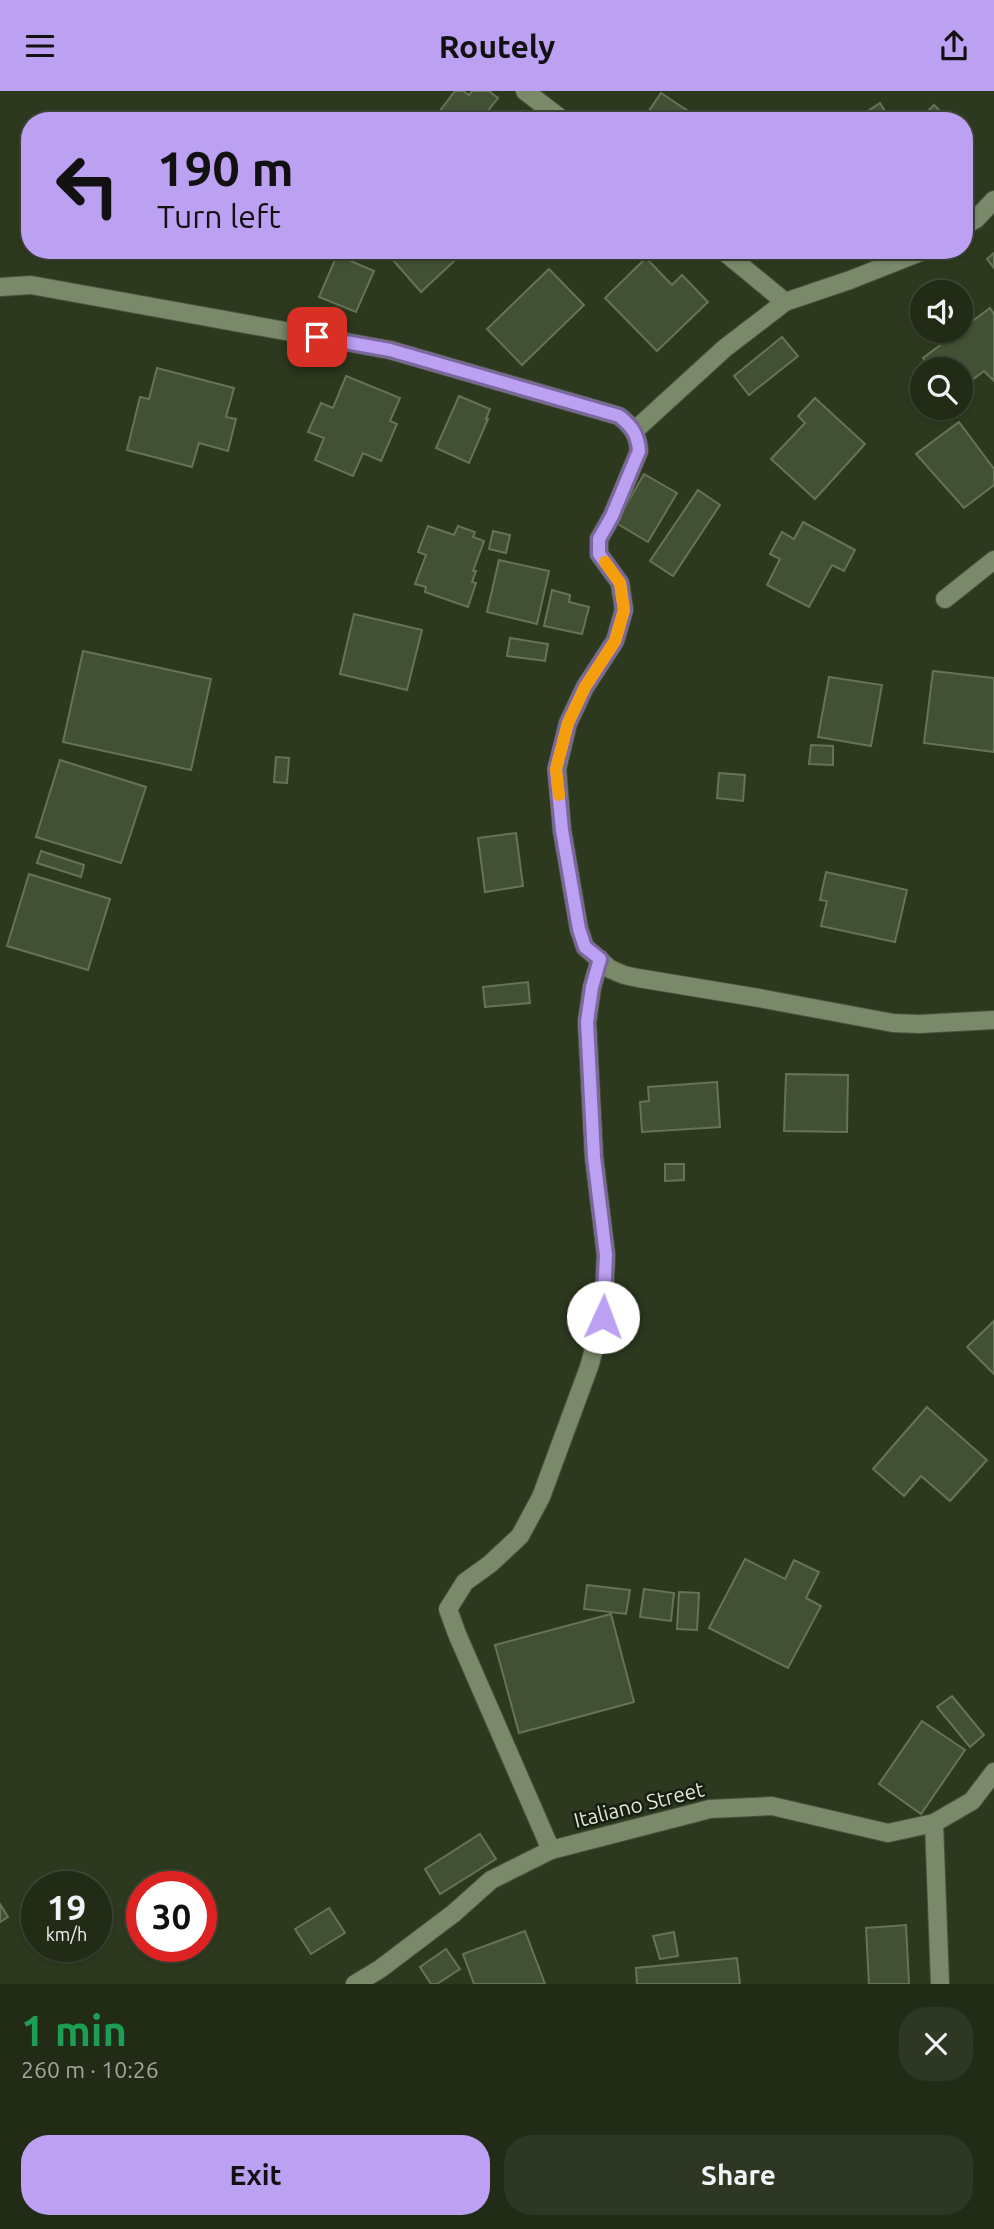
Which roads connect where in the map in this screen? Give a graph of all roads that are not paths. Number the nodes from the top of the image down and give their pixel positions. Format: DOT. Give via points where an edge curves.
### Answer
graph roads {
  1 [pos="525,91"];
  2 [pos="552,112"];
  3 [pos="994,200"];
  4 [pos="973,221"];
  5 [pos="733,259"];
  6 [pos="903,259"];
  7 [pos="0,287"];
  8 [pos="785,302"];
  9 [pos="634,431"];
  10 [pos="994,559"];
  11 [pos="945,599"];
  12 [pos="600,959"];
  13 [pos="994,1020"];
  14 [pos="994,1772"];
  15 [pos="934,1823"];
  16 [pos="551,1850"];
  17 [pos="355,1984"];
  18 [pos="940,1984"];
  1 -- 2 [label="street"];
  3 -- 4 [label="street"];
  5 -- 8 [label="street"];
  6 -- 8 [label="street"];
  7 -- 9 [label="street" via="30,285 390,350 619,416"];
  8 -- 9 [label="street" via="725,348"];
  9 -- 12 [label="street" via="639,451 599,539 599,554 620,583 624,610 615,641 568,723 556,769 579,929 585,947"];
  10 -- 11 [label="street"];
  12 -- 13 [label="street" via="624,975 893,1023"];
  12 -- 16 [label="street" via="587,1022 594,1157 606,1255 603,1317 541,1497 520,1536 465,1582 448,1609"];
  14 -- 15 [label="street, Italiano Street" via="972,1801"];
  15 -- 16 [label="street, Italiano Street" via="888,1833 772,1806 710,1809"];
  15 -- 18 [label="street"];
  16 -- 17 [label="street, Italiano Street" via="491,1880 454,1913"];
}
